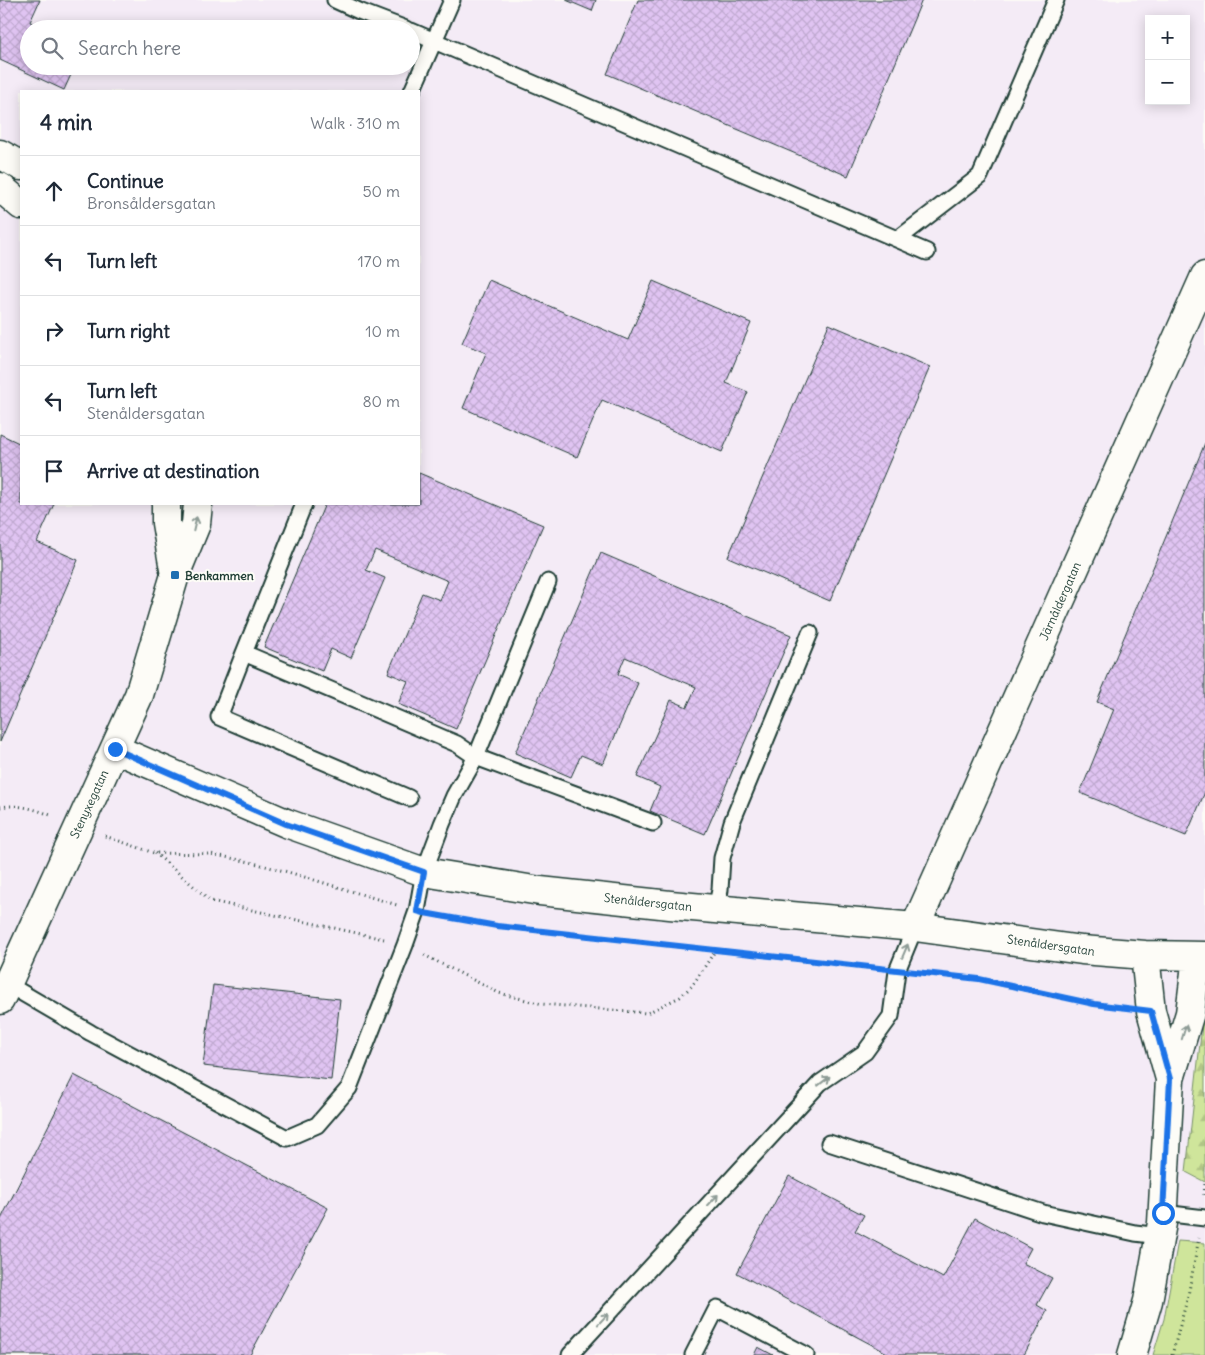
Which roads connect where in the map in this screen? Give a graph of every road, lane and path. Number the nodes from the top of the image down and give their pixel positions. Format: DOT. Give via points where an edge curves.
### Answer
graph roads {
  1 [pos="335,0"];
  2 [pos="452,0"];
  3 [pos="1056,0"];
  4 [pos="382,20"];
  5 [pos="420,34"];
  6 [pos="434,39"];
  7 [pos="420,72"];
  8 [pos="419,75"];
  9 [pos="412,90"];
  10 [pos="0,154"];
  11 [pos="20,165"];
  12 [pos="0,187"];
  13 [pos="20,204"];
  14 [pos="898,239"];
  15 [pos="927,252"];
  16 [pos="1205,276"];
  17 [pos="166,505"];
  18 [pos="198,505"];
  19 [pos="304,505"];
  20 [pos="175,575"];
  21 [pos="548,582"];
  22 [pos="810,634"];
  23 [pos="244,653"];
  24 [pos="115,749"];
  25 [pos="476,757"];
  26 [pos="409,798"];
  27 [pos="0,807"];
  28 [pos="653,823"];
  29 [pos="79,827"];
  30 [pos="154,852"];
  31 [pos="424,872"];
  32 [pos="716,909"];
  33 [pos="417,911"];
  34 [pos="915,928"];
  35 [pos="405,945"];
  36 [pos="716,951"];
  37 [pos="1145,955"];
  38 [pos="1201,956"];
  39 [pos="897,970"];
  40 [pos="4,992"];
  41 [pos="1151,1011"];
  42 [pos="1170,1079"];
  43 [pos="829,1144"];
  44 [pos="1205,1183"];
  45 [pos="1203,1218"];
  46 [pos="1161,1224"];
  47 [pos="570,1355"];
  48 [pos="693,1355"];
  49 [pos="806,1355"];
  50 [pos="1132,1355"];
  51 [pos="1172,1355"];
  1 -- 4 [label="lane"];
  2 -- 6 [label="lane"];
  3 -- 14 [label="lane" via="980,176"];
  5 -- 6 [label="lane"];
  6 -- 7 [label="lane"];
  6 -- 14 [label="lane"];
  8 -- 9 [label="lane"];
  10 -- 11 [label="street"];
  12 -- 13 [label="street"];
  14 -- 15 [label="lane"];
  16 -- 34 [label="street, Järnåldergatan"];
  17 -- 20 [label="street, Stenyxegatan"];
  20 -- 18 [label="street, Stenyxegatan, one-way" via="196,524"];
  19 -- 23 [label="lane"];
  20 -- 24 [label="street, Stenyxegatan" via="139,695"];
  21 -- 25 [label="lane"];
  22 -- 32 [label="lane" via="732,822 722,858"];
  23 -- 25 [label="lane" via="457,744"];
  23 -- 26 [label="lane" via="219,716"];
  24 -- 29 [label="street, Stenyxegatan"];
  24 -- 31 [label="street, Stenåldersgatan" via="286,824"];
  25 -- 28 [label="lane"];
  25 -- 31 [label="lane" via="454,796"];
  27 -- 29 [label="path" via="35,808"];
  29 -- 30 [label="path"];
  29 -- 40 [label="street, Stenyxegatan"];
  30 -- 33 [label="path" via="227,857"];
  30 -- 35 [label="path" via="211,901"];
  31 -- 32 [label="street, Stenåldersgatan" via="540,891"];
  31 -- 33 [label="lane"];
  32 -- 34 [label="street, Stenåldersgatan"];
  33 -- 35 [label="lane"];
  33 -- 36 [label="path" via="497,926"];
  34 -- 37 [label="street, Stenåldersgatan"];
  39 -- 34 [label="lane, one-way"];
  35 -- 36 [label="path" via="499,993 542,1004 647,1013 680,997 692,986"];
  35 -- 40 [label="lane" via="348,1088 317,1125 287,1138 91,1033"];
  36 -- 39 [label="path"];
  37 -- 38 [label="street, Stenåldersgatan"];
  37 -- 41 [label="street"];
  42 -- 38 [label="street, one-way" via="1190,1013"];
  39 -- 41 [label="path" via="979,979 1094,1004"];
  47 -- 39 [label="lane, one-way" via="820,1084 865,1052 891,1016"];
  41 -- 42 [label="street"];
  42 -- 46 [label="street"];
  43 -- 46 [label="lane" via="1043,1213 1135,1233"];
  44 -- 45 [label="path"];
  45 -- 46 [label="lane"];
  45 -- 51 [label="path" via="1188,1296"];
  46 -- 50 [label="street" via="1148,1301"];
  48 -- 49 [label="lane" via="717,1308"];
}
